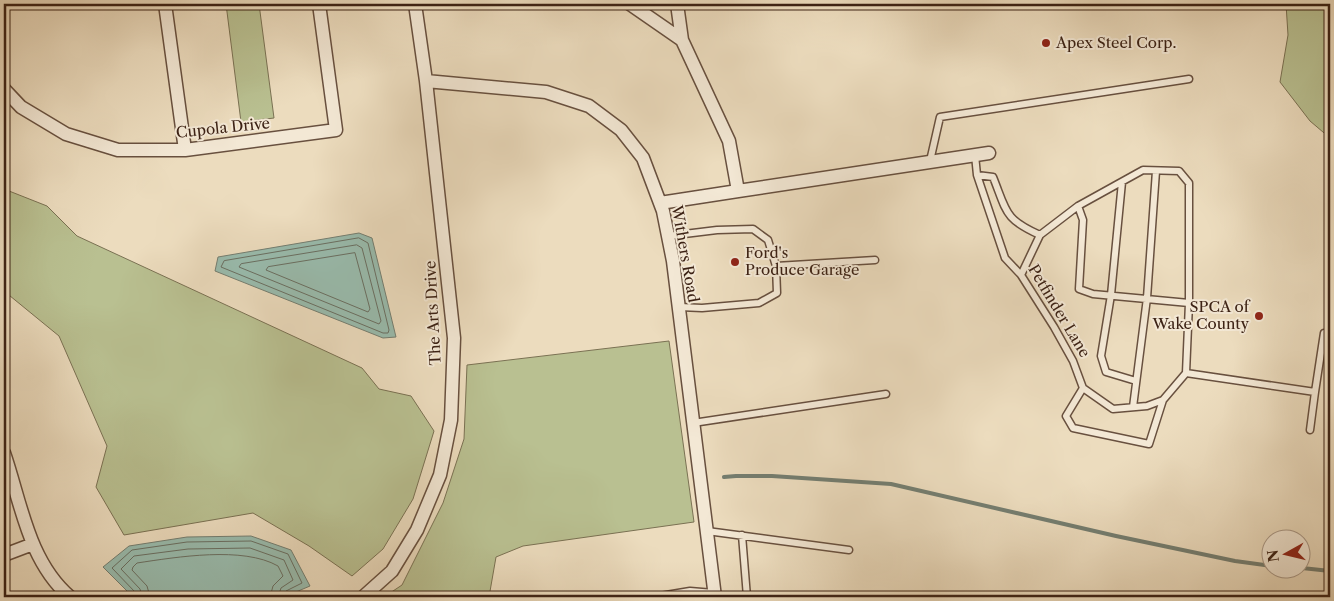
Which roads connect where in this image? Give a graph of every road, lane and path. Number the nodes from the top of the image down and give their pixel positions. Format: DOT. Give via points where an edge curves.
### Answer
graph roads {
  1 [pos="165,4"];
  2 [pos="319,4"];
  3 [pos="414,4"];
  4 [pos="630,4"];
  5 [pos="677,4"];
  6 [pos="682,40"];
  7 [pos="1189,79"];
  8 [pos="426,81"];
  9 [pos="4,89"];
  10 [pos="185,150"];
  11 [pos="989,153"];
  12 [pos="975,155"];
  13 [pos="930,161"];
  14 [pos="1156,170"];
  15 [pos="977,175"];
  16 [pos="1122,182"];
  17 [pos="738,191"];
  18 [pos="660,203"];
  19 [pos="1078,206"];
  20 [pos="1040,235"];
  21 [pos="668,236"];
  22 [pos="875,260"];
  23 [pos="776,266"];
  24 [pos="1021,275"];
  25 [pos="1111,295"];
  26 [pos="1147,298"];
  27 [pos="1189,303"];
  28 [pos="679,307"];
  29 [pos="1324,334"];
  30 [pos="1186,373"];
  31 [pos="1136,381"];
  32 [pos="1082,388"];
  33 [pos="1315,392"];
  34 [pos="886,394"];
  35 [pos="1163,400"];
  36 [pos="1133,407"];
  37 [pos="694,422"];
  38 [pos="1310,430"];
  39 [pos="5,460"];
  40 [pos="707,532"];
  41 [pos="742,535"];
  42 [pos="32,544"];
  43 [pos="849,550"];
  44 [pos="4,555"];
  45 [pos="714,595"];
  46 [pos="70,597"];
  47 [pos="362,597"];
  48 [pos="654,597"];
  49 [pos="662,597"];
  50 [pos="747,597"];
  1 -- 10 [label="street"];
  2 -- 10 [label="street, Cupola Drive" via="336,130"];
  3 -- 8 [label="street, The Arts Drive"];
  4 -- 6 [label="street"];
  5 -- 6 [label="street"];
  6 -- 17 [label="street" via="729,141"];
  7 -- 13 [label="lane" via="940,117"];
  8 -- 18 [label="street, Withers Road" via="546,92 589,106 621,130 643,158"];
  8 -- 47 [label="street, The Arts Drive" via="454,338 451,420 440,475 417,530 392,572"];
  9 -- 10 [label="street, Cupola Drive" via="21,107 66,134 118,150"];
  11 -- 12 [label="street"];
  12 -- 13 [label="street"];
  12 -- 15 [label="lane, Petfinder Lane"];
  13 -- 17 [label="street"];
  14 -- 16 [label="lane" via="1143,170"];
  14 -- 26 [label="lane"];
  14 -- 27 [label="lane" via="1179,171 1189,183"];
  15 -- 20 [label="lane" via="993,177 1008,215 1020,226"];
  15 -- 24 [label="lane, Petfinder Lane" via="1005,258"];
  16 -- 19 [label="lane"];
  16 -- 25 [label="lane"];
  17 -- 18 [label="street"];
  18 -- 21 [label="street, Withers Road"];
  19 -- 20 [label="lane"];
  19 -- 25 [label="lane, Petfinder Lane" via="1083,220 1079,289"];
  20 -- 24 [label="lane"];
  21 -- 23 [label="lane" via="753,229 768,240"];
  21 -- 28 [label="street, Withers Road"];
  22 -- 23 [label="lane"];
  23 -- 28 [label="lane" via="777,292 759,303"];
  24 -- 32 [label="lane, Petfinder Lane" via="1072,361"];
  25 -- 26 [label="lane, Petfinder Lane"];
  25 -- 31 [label="lane" via="1101,356 1106,372"];
  26 -- 27 [label="lane, Petfinder Lane"];
  26 -- 31 [label="lane"];
  27 -- 30 [label="lane"];
  28 -- 37 [label="street, Withers Road"];
  29 -- 33 [label="lane"];
  30 -- 33 [label="lane"];
  30 -- 35 [label="lane"];
  31 -- 36 [label="lane"];
  32 -- 35 [label="lane" via="1066,416 1073,428 1149,444"];
  32 -- 36 [label="lane" via="1113,409"];
  33 -- 38 [label="lane"];
  34 -- 37 [label="lane"];
  35 -- 36 [label="lane"];
  37 -- 40 [label="street, Withers Road"];
  39 -- 42 [label="street"];
  40 -- 41 [label="lane"];
  40 -- 45 [label="street, Withers Road"];
  41 -- 43 [label="lane"];
  41 -- 50 [label="lane"];
  42 -- 44 [label="street"];
  42 -- 46 [label="street" via="60,589"];
  45 -- 49 [label="lane" via="690,591"];
  48 -- 49 [label="lane"];
}
